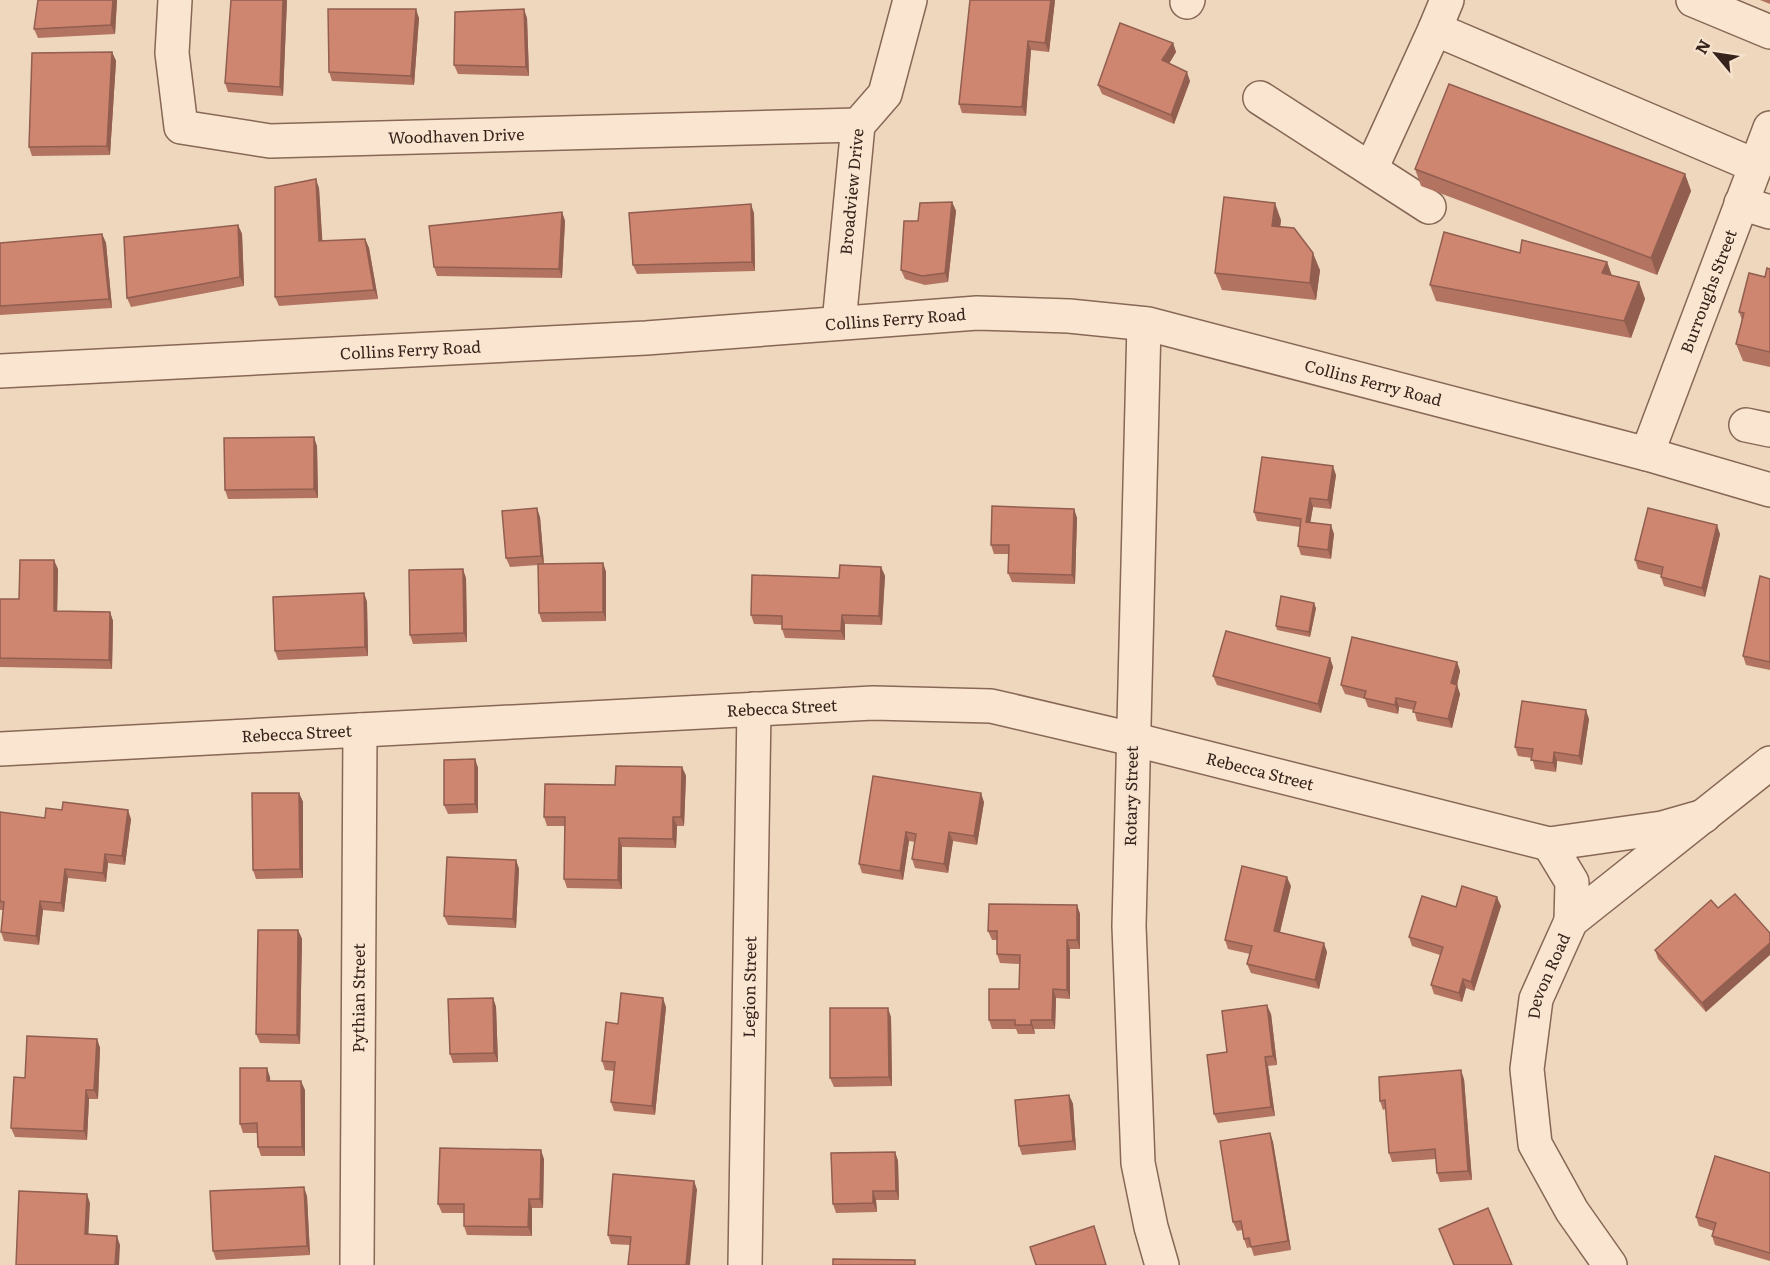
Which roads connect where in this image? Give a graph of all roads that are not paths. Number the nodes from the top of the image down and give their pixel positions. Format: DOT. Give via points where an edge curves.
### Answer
graph roads {
  1 [pos="175,0"];
  2 [pos="910,0"];
  3 [pos="1693,0"];
  4 [pos="1441,14"];
  5 [pos="1770,32"];
  6 [pos="1260,98"];
  7 [pos="858,125"];
  8 [pos="1770,128"];
  9 [pos="1756,166"];
  10 [pos="1371,169"];
  11 [pos="1429,207"];
  12 [pos="1756,208"];
  13 [pos="839,323"];
  14 [pos="1144,324"];
  15 [pos="0,372"];
  16 [pos="1647,454"];
  17 [pos="1770,490"];
  18 [pos="754,709"];
  19 [pos="360,730"];
  20 [pos="1132,739"];
  21 [pos="0,749"];
  22 [pos="1770,763"];
  23 [pos="1704,816"];
  24 [pos="1549,844"];
  25 [pos="1571,921"];
  26 [pos="357,1265"];
  27 [pos="745,1265"];
  28 [pos="1162,1265"];
  29 [pos="1610,1265"];
  1 -- 7 [label="street, Woodhaven Drive" via="172,53 181,127 270,141"];
  2 -- 7 [label="street, Broadview Drive" via="885,94"];
  3 -- 5 [label="street"];
  4 -- 9 [label="street"];
  4 -- 10 [label="street"];
  6 -- 10 [label="street"];
  7 -- 13 [label="street, Broadview Drive"];
  8 -- 9 [label="street, Burroughs Street"];
  9 -- 12 [label="street, Burroughs Street"];
  10 -- 11 [label="street"];
  12 -- 16 [label="street, Burroughs Street"];
  13 -- 14 [label="street, Collins Ferry Road" via="977,313"];
  13 -- 15 [label="street, Collins Ferry Road" via="646,338"];
  14 -- 16 [label="street, Collins Ferry Road"];
  14 -- 20 [label="street, Rotary Street"];
  16 -- 17 [label="street, Collins Ferry Road"];
  18 -- 19 [label="street, Rebecca Street"];
  18 -- 20 [label="street, Rebecca Street" via="873,703 991,706"];
  18 -- 27 [label="street, Legion Street"];
  19 -- 21 [label="street, Rebecca Street"];
  19 -- 26 [label="street, Pythian Street"];
  20 -- 24 [label="street, Rebecca Street"];
  20 -- 28 [label="street, Rotary Street" via="1129,926 1138,1163"];
  22 -- 23 [label="street, Devon Road"];
  23 -- 24 [label="street" via="1662,828"];
  23 -- 25 [label="street, Devon Road"];
  24 -- 25 [label="street" via="1572,882"];
  25 -- 29 [label="street, Devon Road" via="1536,999 1527,1069 1535,1144 1572,1211"];
}
